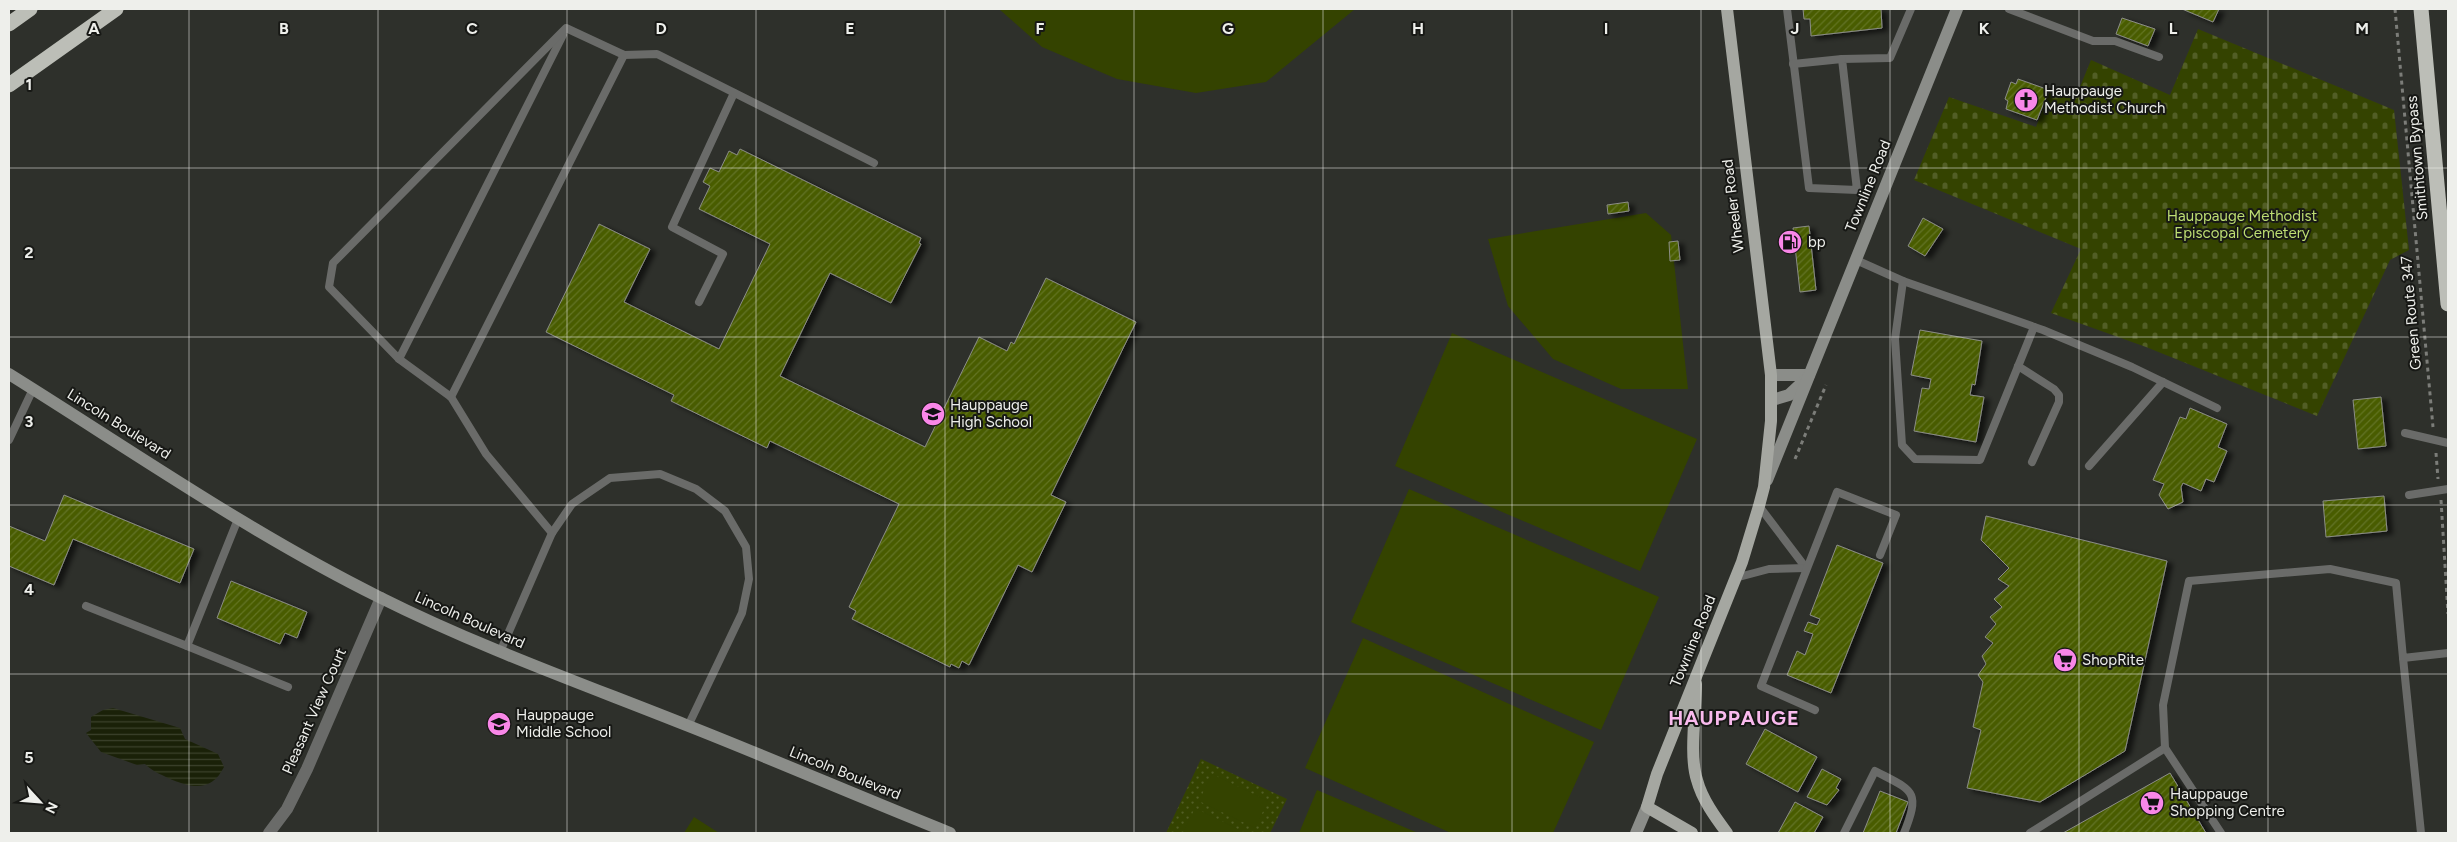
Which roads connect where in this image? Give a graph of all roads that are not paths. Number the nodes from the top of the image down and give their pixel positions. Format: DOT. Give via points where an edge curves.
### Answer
graph roads {
  1 [pos="30,9"];
  2 [pos="116,9"];
  3 [pos="1726,9"];
  4 [pos="1787,9"];
  5 [pos="1911,9"];
  6 [pos="1958,9"];
  7 [pos="2009,9"];
  8 [pos="2421,9"];
  9 [pos="9,24"];
  10 [pos="566,28"];
  11 [pos="624,55"];
  12 [pos="2160,58"];
  13 [pos="1842,59"];
  14 [pos="1793,64"];
  15 [pos="9,85"];
  16 [pos="734,93"];
  17 [pos="874,163"];
  18 [pos="1856,260"];
  19 [pos="1903,282"];
  20 [pos="699,302"];
  21 [pos="2448,304"];
  22 [pos="2034,327"];
  23 [pos="399,359"];
  24 [pos="2018,366"];
  25 [pos="9,374"];
  26 [pos="1771,375"];
  27 [pos="1809,375"];
  28 [pos="2163,382"];
  29 [pos="33,389"];
  30 [pos="451,397"];
  31 [pos="1772,400"];
  32 [pos="2217,408"];
  33 [pos="2405,433"];
  34 [pos="9,440"];
  35 [pos="2448,443"];
  36 [pos="2032,462"];
  37 [pos="2090,466"];
  38 [pos="1764,487"];
  39 [pos="2448,489"];
  40 [pos="2409,494"];
  41 [pos="1759,506"];
  42 [pos="238,519"];
  43 [pos="552,533"];
  44 [pos="1880,554"];
  45 [pos="1806,568"];
  46 [pos="1735,578"];
  47 [pos="381,598"];
  48 [pos="86,606"];
  49 [pos="187,646"];
  50 [pos="500,652"];
  51 [pos="2448,653"];
  52 [pos="2403,658"];
  53 [pos="1697,674"];
  54 [pos="288,687"];
  55 [pos="1815,710"];
  56 [pos="688,726"];
  57 [pos="2165,748"];
  58 [pos="1647,807"];
  59 [pos="270,833"];
  60 [pos="950,833"];
  61 [pos="1636,833"];
  62 [pos="1692,833"];
  63 [pos="1727,833"];
  64 [pos="1844,833"];
  65 [pos="1904,833"];
  66 [pos="2030,833"];
  67 [pos="2221,833"];
  68 [pos="2421,833"];
  1 -- 9 [label="highway"];
  2 -- 15 [label="highway"];
  3 -- 26 [label="main road, Wheeler Road"];
  4 -- 14 [label="lane"];
  5 -- 13 [label="lane" via="1890,58"];
  6 -- 18 [label="street, Townline Road"];
  7 -- 12 [label="lane" via="2093,41 2115,41"];
  8 -- 21 [label="highway, Smithtown Bypass"];
  10 -- 11 [label="lane"];
  10 -- 23 [label="lane"];
  10 -- 23 [label="lane" via="333,263 329,287"];
  11 -- 16 [label="lane" via="656,54"];
  11 -- 30 [label="lane"];
  13 -- 14 [label="lane"];
  13 -- 14 [label="lane" via="1857,190 1809,188"];
  16 -- 17 [label="lane"];
  16 -- 20 [label="lane" via="672,227 723,254"];
  18 -- 19 [label="lane"];
  18 -- 27 [label="street, Townline Road"];
  19 -- 22 [label="lane"];
  19 -- 24 [label="lane" via="1894,339 1902,445 1915,459 1980,460"];
  22 -- 24 [label="lane"];
  22 -- 28 [label="lane" via="2132,366"];
  23 -- 30 [label="lane"];
  24 -- 36 [label="lane" via="2059,394 2059,402"];
  25 -- 29 [label="street, Lincoln Boulevard"];
  26 -- 27 [label="street"];
  26 -- 31 [label="main road, Wheeler Road"];
  27 -- 31 [label="street, Townline Road" via="1789,395"];
  27 -- 38 [label="street, Townline Road"];
  28 -- 32 [label="lane"];
  28 -- 37 [label="lane"];
  29 -- 34 [label="lane"];
  29 -- 42 [label="street, Lincoln Boulevard"];
  30 -- 43 [label="lane" via="486,454"];
  31 -- 38 [label="main road, Townline Road"];
  33 -- 35 [label="lane"];
  38 -- 41 [label="main road, Townline Road"];
  39 -- 40 [label="lane"];
  41 -- 45 [label="lane"];
  41 -- 46 [label="main road, Townline Road"];
  42 -- 47 [label="street, Lincoln Boulevard" via="317,566"];
  42 -- 49 [label="lane"];
  43 -- 50 [label="lane"];
  43 -- 56 [label="lane" via="572,504 610,478 660,474 696,489 725,511 746,547 749,579 742,613"];
  44 -- 45 [label="lane" via="1896,515 1837,492"];
  45 -- 46 [label="lane" via="1769,569"];
  45 -- 55 [label="lane" via="1761,686"];
  46 -- 53 [label="main road, Townline Road"];
  47 -- 50 [label="street, Lincoln Boulevard"];
  47 -- 59 [label="street, Pleasant View Court" via="307,768 287,809"];
  48 -- 49 [label="lane"];
  49 -- 54 [label="lane"];
  50 -- 56 [label="street, Lincoln Boulevard"];
  51 -- 52 [label="lane"];
  52 -- 57 [label="lane" via="2396,583 2330,568 2189,580 2163,705"];
  52 -- 68 [label="lane"];
  53 -- 58 [label="main road, Townline Road"];
  53 -- 63 [label="main road" via="1694,768 1714,816"];
  56 -- 60 [label="street, Lincoln Boulevard"];
  57 -- 66 [label="lane"];
  57 -- 67 [label="lane"];
  58 -- 61 [label="street, Townline Road"];
  58 -- 62 [label="main road"];
  64 -- 65 [label="lane" via="1876,771 1909,789 1913,799"];
}
